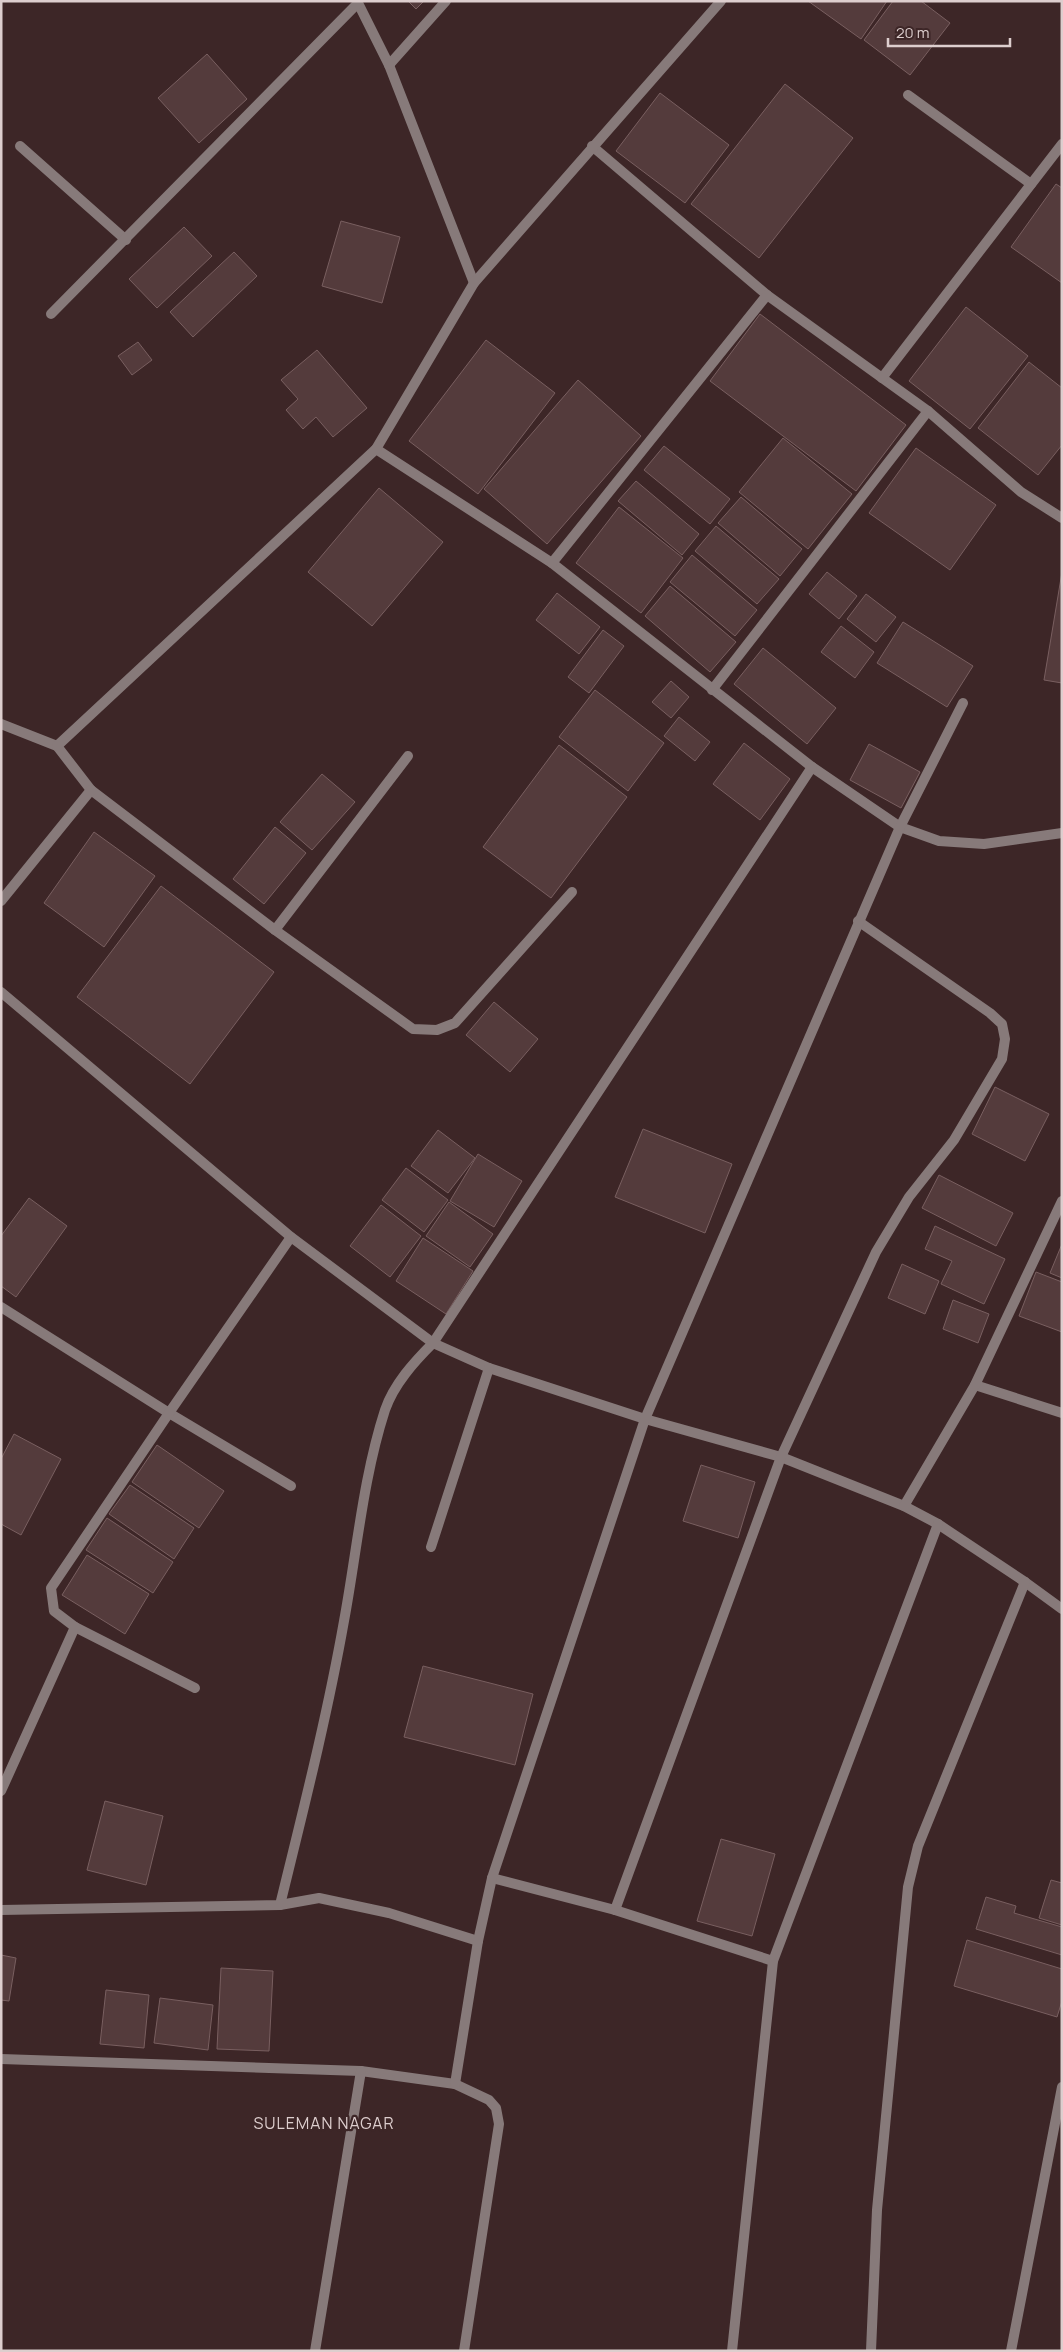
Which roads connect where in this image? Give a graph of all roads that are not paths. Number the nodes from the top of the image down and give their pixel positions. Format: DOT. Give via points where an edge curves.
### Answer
graph roads {
  1 [pos="446,1"];
  2 [pos="721,1"];
  3 [pos="357,2"];
  4 [pos="389,65"];
  5 [pos="908,95"];
  6 [pos="1062,144"];
  7 [pos="20,146"];
  8 [pos="592,146"];
  9 [pos="1031,184"];
  10 [pos="126,240"];
  11 [pos="474,283"];
  12 [pos="767,295"];
  13 [pos="51,314"];
  14 [pos="882,378"];
  15 [pos="928,411"];
  16 [pos="376,450"];
  17 [pos="1062,518"];
  18 [pos="552,563"];
  19 [pos="712,690"];
  20 [pos="962,703"];
  21 [pos="1,724"];
  22 [pos="57,746"];
  23 [pos="408,756"];
  24 [pos="812,768"];
  25 [pos="91,790"];
  26 [pos="900,827"];
  27 [pos="1062,833"];
  28 [pos="572,892"];
  29 [pos="1,901"];
  30 [pos="858,921"];
  31 [pos="275,930"];
  32 [pos="1,992"];
  33 [pos="1062,1201"];
  34 [pos="290,1238"];
  35 [pos="1,1307"];
  36 [pos="433,1343"];
  37 [pos="489,1368"];
  38 [pos="975,1385"];
  39 [pos="168,1413"];
  40 [pos="1062,1413"];
  41 [pos="645,1418"];
  42 [pos="781,1457"];
  43 [pos="291,1486"];
  44 [pos="904,1506"];
  45 [pos="938,1524"];
  46 [pos="431,1547"];
  47 [pos="1025,1582"];
  48 [pos="1062,1609"];
  49 [pos="75,1627"];
  50 [pos="195,1688"];
  51 [pos="1,1792"];
  52 [pos="492,1878"];
  53 [pos="280,1905"];
  54 [pos="1,1910"];
  55 [pos="615,1910"];
  56 [pos="478,1941"];
  57 [pos="773,1961"];
  58 [pos="1,2059"];
  59 [pos="362,2071"];
  60 [pos="455,2084"];
  61 [pos="1062,2087"];
  62 [pos="315,2351"];
  63 [pos="464,2351"];
  64 [pos="732,2351"];
  65 [pos="871,2351"];
  66 [pos="1011,2351"];
  1 -- 4 [label="street"];
  2 -- 8 [label="street"];
  3 -- 4 [label="street"];
  3 -- 10 [label="street"];
  4 -- 11 [label="street"];
  5 -- 9 [label="street"];
  6 -- 9 [label="street"];
  7 -- 10 [label="street"];
  8 -- 11 [label="street"];
  8 -- 12 [label="street"];
  9 -- 14 [label="street"];
  10 -- 13 [label="street"];
  11 -- 16 [label="street"];
  12 -- 14 [label="street"];
  12 -- 18 [label="street"];
  14 -- 15 [label="street"];
  15 -- 17 [label="street" via="1021,492"];
  15 -- 19 [label="street"];
  16 -- 18 [label="street"];
  16 -- 22 [label="street"];
  18 -- 19 [label="street"];
  19 -- 24 [label="street"];
  20 -- 26 [label="street"];
  21 -- 22 [label="street"];
  22 -- 25 [label="street"];
  23 -- 31 [label="street"];
  24 -- 26 [label="street"];
  24 -- 36 [label="street"];
  25 -- 29 [label="street"];
  25 -- 31 [label="street"];
  26 -- 27 [label="street" via="938,841 984,844"];
  26 -- 30 [label="street"];
  28 -- 31 [label="street" via="455,1024 437,1030 413,1029"];
  30 -- 41 [label="street"];
  30 -- 42 [label="street" via="990,1013 1002,1024 1005,1039 1002,1059 954,1140 909,1196 876,1252"];
  32 -- 34 [label="street"];
  33 -- 38 [label="street"];
  34 -- 36 [label="street"];
  34 -- 39 [label="street"];
  35 -- 39 [label="street"];
  36 -- 37 [label="street"];
  36 -- 53 [label="street" via="409,1367 386,1408 367,1487 344,1623 315,1762"];
  37 -- 41 [label="street"];
  37 -- 46 [label="street"];
  38 -- 40 [label="street"];
  38 -- 44 [label="street"];
  39 -- 43 [label="street"];
  39 -- 49 [label="street" via="51,1588 54,1611"];
  41 -- 42 [label="street"];
  41 -- 52 [label="street"];
  42 -- 44 [label="street"];
  42 -- 55 [label="street"];
  44 -- 45 [label="street"];
  45 -- 47 [label="street"];
  45 -- 57 [label="street"];
  47 -- 48 [label="street"];
  47 -- 65 [label="street" via="918,1846 908,1887 877,2210"];
  49 -- 50 [label="street"];
  49 -- 51 [label="street"];
  52 -- 55 [label="street"];
  52 -- 56 [label="street"];
  53 -- 54 [label="street"];
  53 -- 56 [label="street" via="319,1898 389,1913"];
  55 -- 57 [label="street"];
  56 -- 60 [label="street"];
  57 -- 64 [label="street"];
  58 -- 59 [label="street"];
  59 -- 60 [label="street"];
  59 -- 62 [label="street"];
  60 -- 63 [label="street" via="489,2100 496,2108 499,2124"];
  61 -- 66 [label="street"];
}
